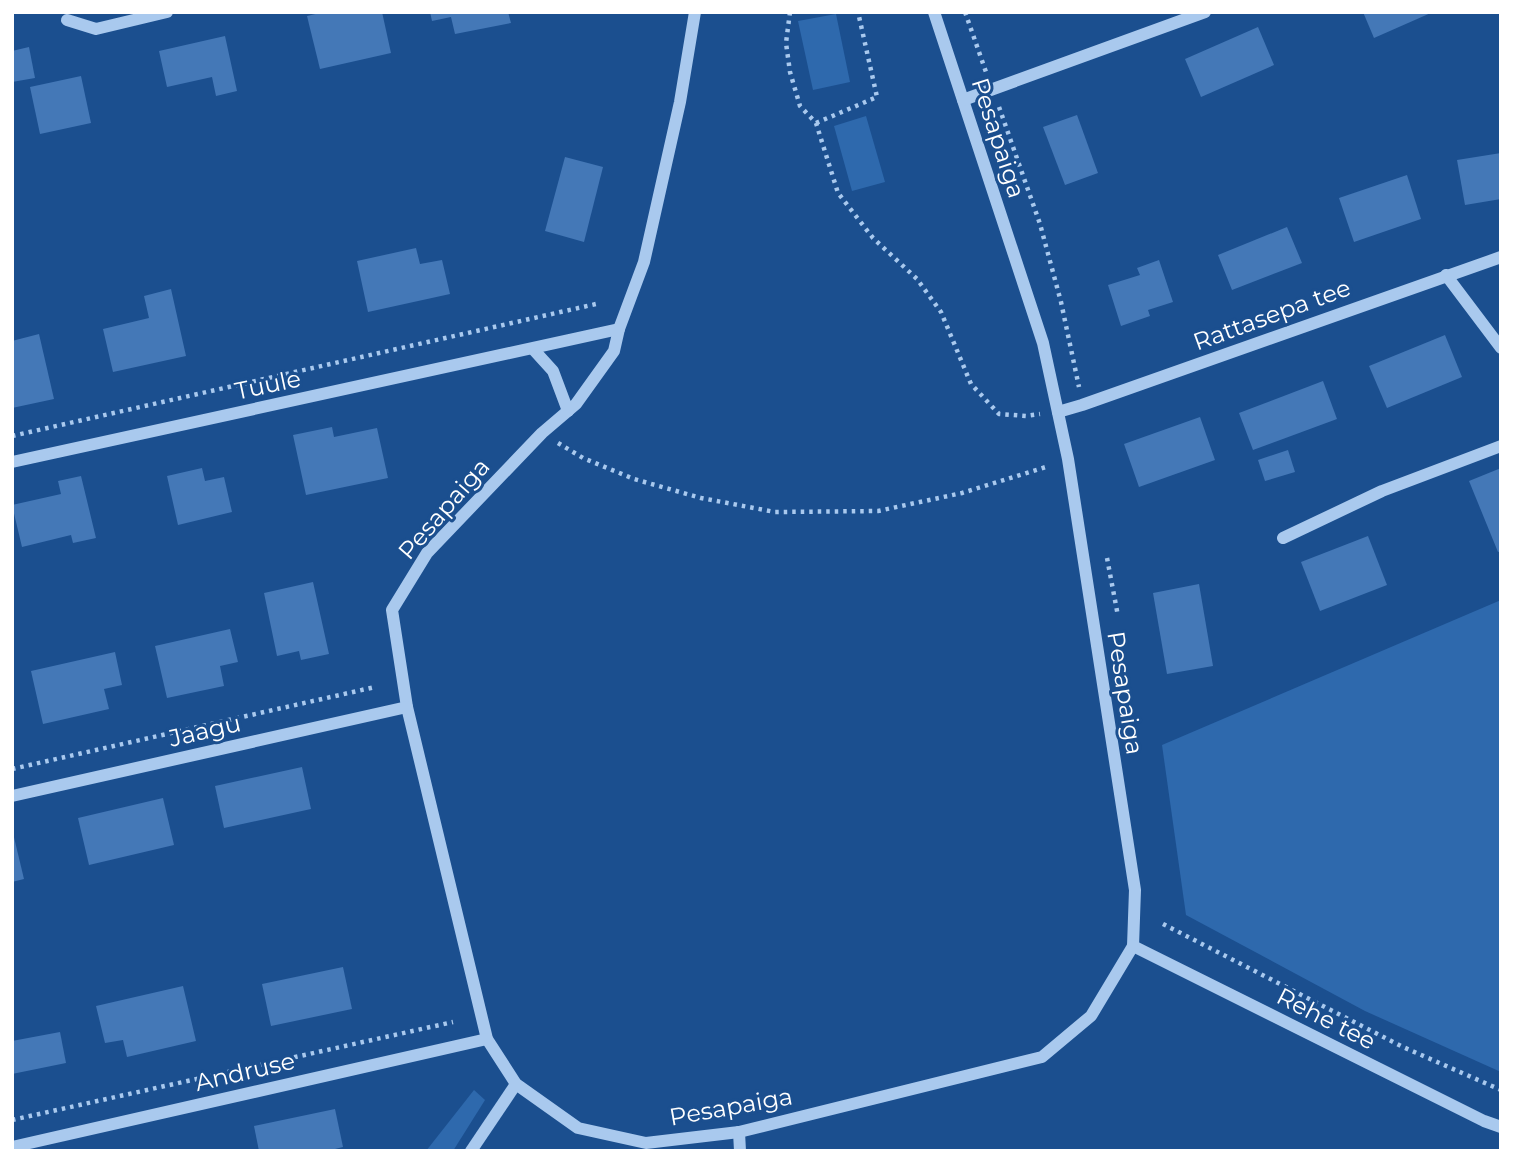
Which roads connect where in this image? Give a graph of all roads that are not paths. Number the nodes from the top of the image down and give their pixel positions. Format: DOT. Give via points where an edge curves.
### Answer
graph roads {
  1 [pos="167,12"];
  2 [pos="695,12"];
  3 [pos="934,12"];
  4 [pos="1205,12"];
  5 [pos="67,20"];
  6 [pos="963,100"];
  7 [pos="1501,257"];
  8 [pos="1446,275"];
  9 [pos="619,329"];
  10 [pos="1501,348"];
  11 [pos="533,349"];
  12 [pos="568,411"];
  13 [pos="1058,412"];
  14 [pos="1501,446"];
  15 [pos="12,462"];
  16 [pos="1283,538"];
  17 [pos="407,707"];
  18 [pos="12,796"];
  19 [pos="1133,946"];
  20 [pos="487,1039"];
  21 [pos="516,1084"];
  22 [pos="1501,1127"];
  23 [pos="739,1132"];
  24 [pos="12,1147"];
  25 [pos="471,1151"];
  26 [pos="740,1151"];
  1 -- 5 [label="street" via="96,29"];
  2 -- 9 [label="street, Pesapaiga" via="644,262"];
  3 -- 6 [label="street, Pesapaiga"];
  4 -- 6 [label="street"];
  6 -- 13 [label="street, Pesapaiga" via="1044,342"];
  7 -- 8 [label="street, Rattasepa tee"];
  8 -- 10 [label="street"];
  8 -- 13 [label="street, Rattasepa tee"];
  9 -- 11 [label="street, Tuule"];
  9 -- 12 [label="street, Pesapaiga" via="614,351"];
  11 -- 12 [label="street" via="553,371"];
  11 -- 15 [label="street, Tuule"];
  12 -- 17 [label="street, Pesapaiga" via="427,553 392,610"];
  13 -- 19 [label="street, Pesapaiga" via="1135,890"];
  14 -- 16 [label="street" via="1382,491"];
  17 -- 18 [label="street, Jaagu"];
  17 -- 20 [label="street, Pesapaiga"];
  19 -- 22 [label="street, Rehe tee"];
  19 -- 23 [label="street, Pesapaiga" via="1091,1016 1042,1057"];
  20 -- 21 [label="street, Pesapaiga"];
  20 -- 24 [label="street, Andruse"];
  21 -- 23 [label="street, Pesapaiga" via="578,1128 646,1143"];
  21 -- 25 [label="street"];
  23 -- 26 [label="street"];
}
